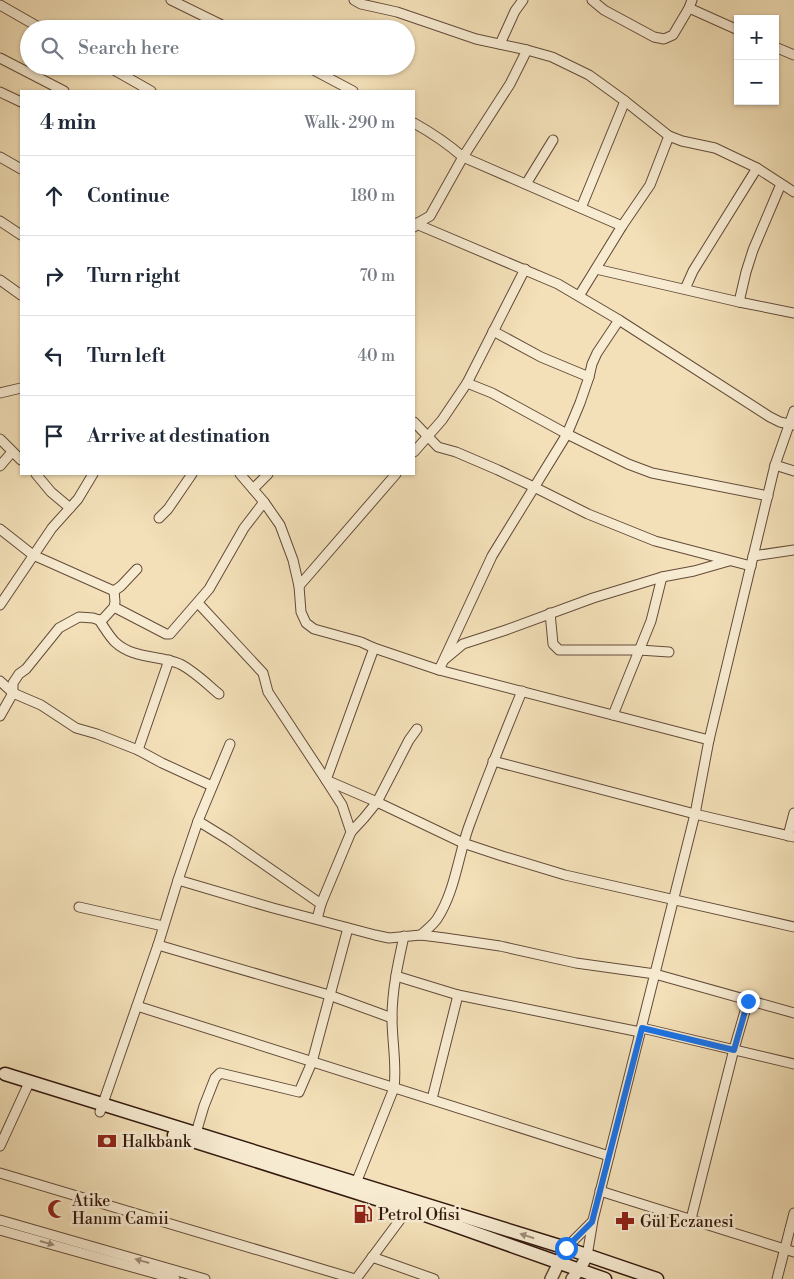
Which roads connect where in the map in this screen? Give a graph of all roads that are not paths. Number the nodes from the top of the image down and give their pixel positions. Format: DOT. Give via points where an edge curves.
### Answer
graph roads {
  1 [pos="171,0"];
  2 [pos="354,0"];
  3 [pos="523,0"];
  4 [pos="592,0"];
  5 [pos="691,4"];
  6 [pos="0,5"];
  7 [pos="26,20"];
  8 [pos="212,20"];
  9 [pos="734,28"];
  10 [pos="500,44"];
  11 [pos="779,49"];
  12 [pos="527,50"];
  13 [pos="794,55"];
  14 [pos="0,58"];
  15 [pos="20,68"];
  16 [pos="33,75"];
  17 [pos="123,75"];
  18 [pos="323,75"];
  19 [pos="62,90"];
  20 [pos="149,90"];
  21 [pos="351,90"];
  22 [pos="0,92"];
  23 [pos="625,101"];
  24 [pos="20,102"];
  25 [pos="415,124"];
  26 [pos="669,136"];
  27 [pos="553,140"];
  28 [pos="0,157"];
  29 [pos="463,157"];
  30 [pos="20,168"];
  31 [pos="757,168"];
  32 [pos="526,184"];
  33 [pos="781,184"];
  34 [pos="794,192"];
  35 [pos="582,208"];
  36 [pos="0,222"];
  37 [pos="415,224"];
  38 [pos="415,225"];
  39 [pos="622,226"];
  40 [pos="20,234"];
  41 [pos="525,269"];
  42 [pos="596,269"];
  43 [pos="0,280"];
  44 [pos="685,289"];
  45 [pos="20,294"];
  46 [pos="579,296"];
  47 [pos="739,302"];
  48 [pos="794,313"];
  49 [pos="620,320"];
  50 [pos="494,331"];
  51 [pos="589,377"];
  52 [pos="467,383"];
  53 [pos="20,388"];
  54 [pos="0,393"];
  55 [pos="794,412"];
  56 [pos="415,423"];
  57 [pos="792,425"];
  58 [pos="567,434"];
  59 [pos="427,436"];
  60 [pos="0,439"];
  61 [pos="415,451"];
  62 [pos="12,452"];
  63 [pos="20,459"];
  64 [pos="775,465"];
  65 [pos="0,466"];
  66 [pos="794,471"];
  67 [pos="37,475"];
  68 [pos="92,475"];
  69 [pos="191,475"];
  70 [pos="241,475"];
  71 [pos="267,475"];
  72 [pos="395,475"];
  73 [pos="534,487"];
  74 [pos="253,489"];
  75 [pos="768,496"];
  76 [pos="264,502"];
  77 [pos="70,508"];
  78 [pos="159,518"];
  79 [pos="0,529"];
  80 [pos="794,550"];
  81 [pos="33,555"];
  82 [pos="753,556"];
  83 [pos="731,561"];
  84 [pos="751,566"];
  85 [pos="137,569"];
  86 [pos="662,577"];
  87 [pos="299,586"];
  88 [pos="114,591"];
  89 [pos="198,602"];
  90 [pos="0,606"];
  91 [pos="114,608"];
  92 [pos="550,613"];
  93 [pos="99,620"];
  94 [pos="374,648"];
  95 [pos="639,650"];
  96 [pos="669,652"];
  97 [pos="169,660"];
  98 [pos="443,660"];
  99 [pos="439,670"];
  100 [pos="0,682"];
  101 [pos="522,691"];
  102 [pos="13,693"];
  103 [pos="219,694"];
  104 [pos="614,714"];
  105 [pos="0,716"];
  106 [pos="418,729"];
  107 [pos="709,740"];
  108 [pos="230,744"];
  109 [pos="138,750"];
  110 [pos="493,761"];
  111 [pos="326,780"];
  112 [pos="212,786"];
  113 [pos="377,802"];
  114 [pos="794,813"];
  115 [pos="695,814"];
  116 [pos="198,822"];
  117 [pos="351,832"];
  118 [pos="791,836"];
  119 [pos="463,843"];
  120 [pos="178,880"];
  121 [pos="674,900"];
  122 [pos="321,904"];
  123 [pos="79,907"];
  124 [pos="317,919"];
  125 [pos="163,926"];
  126 [pos="794,927"];
  127 [pos="348,928"];
  128 [pos="421,935"];
  129 [pos="404,936"];
  130 [pos="158,945"];
  131 [pos="655,974"];
  132 [pos="396,976"];
  133 [pos="330,995"];
  134 [pos="458,995"];
  135 [pos="748,1001"];
  136 [pos="137,1006"];
  137 [pos="794,1013"];
  138 [pos="392,1018"];
  139 [pos="641,1030"];
  140 [pos="734,1050"];
  141 [pos="312,1062"];
  142 [pos="794,1064"];
  143 [pos="2,1072"];
  144 [pos="28,1085"];
  145 [pos="394,1088"];
  146 [pos="432,1099"];
  147 [pos="102,1108"];
  148 [pos="196,1133"];
  149 [pos="0,1146"];
  150 [pos="609,1156"];
  151 [pos="0,1173"];
  152 [pos="356,1183"];
  153 [pos="600,1191"];
  154 [pos="408,1209"];
  155 [pos="794,1213"];
  156 [pos="691,1219"];
  157 [pos="0,1220"];
  158 [pos="592,1222"];
  159 [pos="0,1230"];
  160 [pos="566,1248"];
  161 [pos="784,1249"];
  162 [pos="794,1252"];
  163 [pos="587,1256"];
  164 [pos="372,1257"];
  165 [pos="558,1262"];
  166 [pos="576,1274"];
  167 [pos="175,1279"];
  168 [pos="205,1279"];
  169 [pos="355,1279"];
  170 [pos="434,1279"];
  171 [pos="550,1279"];
  172 [pos="605,1279"];
  173 [pos="657,1279"];
  174 [pos="777,1279"];
  1 -- 8 [label="street"];
  2 -- 10 [label="street"];
  3 -- 10 [label="street"];
  4 -- 5 [label="street" via="604,10 654,37 664,39 673,35"];
  5 -- 9 [label="street"];
  6 -- 7 [label="street"];
  10 -- 12 [label="street"];
  11 -- 13 [label="street"];
  12 -- 23 [label="street" via="552,57 589,75"];
  12 -- 29 [label="street" via="510,84"];
  14 -- 15 [label="street"];
  16 -- 19 [label="street"];
  17 -- 20 [label="street"];
  18 -- 21 [label="street"];
  22 -- 24 [label="street"];
  23 -- 26 [label="street"];
  23 -- 35 [label="street"];
  25 -- 29 [label="street" via="449,144"];
  26 -- 31 [label="street" via="715,148"];
  26 -- 39 [label="street" via="650,185"];
  27 -- 32 [label="street"];
  28 -- 30 [label="street"];
  29 -- 32 [label="street"];
  29 -- 37 [label="street" via="430,216"];
  31 -- 33 [label="street"];
  31 -- 44 [label="street"];
  32 -- 35 [label="street"];
  33 -- 34 [label="street"];
  33 -- 47 [label="street" via="753,250"];
  35 -- 39 [label="street"];
  36 -- 40 [label="street"];
  38 -- 41 [label="street"];
  39 -- 42 [label="street"];
  41 -- 46 [label="street"];
  41 -- 50 [label="street"];
  42 -- 44 [label="street"];
  42 -- 46 [label="street"];
  43 -- 45 [label="street"];
  44 -- 47 [label="street"];
  46 -- 49 [label="street"];
  47 -- 48 [label="street"];
  49 -- 51 [label="street" via="597,353"];
  49 -- 57 [label="street" via="770,417"];
  50 -- 51 [label="street" via="541,358"];
  50 -- 52 [label="street"];
  51 -- 58 [label="street"];
  52 -- 58 [label="street"];
  52 -- 59 [label="street"];
  53 -- 54 [label="street"];
  55 -- 57 [label="street"];
  56 -- 59 [label="street"];
  57 -- 64 [label="street"];
  58 -- 73 [label="street"];
  58 -- 75 [label="street" via="652,473"];
  59 -- 61 [label="street"];
  59 -- 73 [label="street" via="438,447"];
  60 -- 62 [label="street"];
  62 -- 63 [label="street"];
  62 -- 65 [label="street"];
  64 -- 66 [label="street"];
  64 -- 75 [label="street"];
  67 -- 77 [label="street"];
  68 -- 77 [label="street"];
  69 -- 78 [label="street"];
  70 -- 74 [label="street"];
  71 -- 74 [label="street"];
  72 -- 87 [label="street"];
  73 -- 83 [label="street" via="588,514 655,541"];
  73 -- 98 [label="street" via="492,556"];
  74 -- 76 [label="street"];
  75 -- 82 [label="street"];
  76 -- 87 [label="street" via="280,525 294,560"];
  76 -- 89 [label="street"];
  77 -- 81 [label="street"];
  79 -- 81 [label="street"];
  80 -- 82 [label="street"];
  81 -- 88 [label="street"];
  81 -- 90 [label="street"];
  82 -- 84 [label="street"];
  83 -- 84 [label="street"];
  83 -- 86 [label="street"];
  84 -- 107 [label="street"];
  85 -- 88 [label="street"];
  86 -- 92 [label="street"];
  86 -- 95 [label="street" via="651,621"];
  87 -- 94 [label="street" via="301,612 306,623 314,629"];
  88 -- 91 [label="street"];
  89 -- 91 [label="street" via="170,634"];
  89 -- 111 [label="street" via="263,673 268,692"];
  91 -- 93 [label="street"];
  92 -- 95 [label="street" via="553,644 559,650"];
  92 -- 98 [label="street" via="463,644"];
  93 -- 97 [label="street" via="114,642 127,650"];
  93 -- 102 [label="street" via="79,617 59,628 26,669 18,674 13,683"];
  94 -- 99 [label="street"];
  94 -- 111 [label="street"];
  95 -- 96 [label="street"];
  95 -- 104 [label="street"];
  97 -- 103 [label="street" via="182,665"];
  97 -- 109 [label="street"];
  98 -- 99 [label="street"];
  99 -- 101 [label="street"];
  100 -- 102 [label="street"];
  101 -- 104 [label="street"];
  101 -- 110 [label="street"];
  102 -- 105 [label="street"];
  102 -- 109 [label="street" via="41,705 76,728"];
  104 -- 107 [label="street"];
  106 -- 113 [label="street"];
  107 -- 115 [label="street"];
  108 -- 112 [label="street"];
  109 -- 112 [label="street"];
  110 -- 115 [label="street"];
  110 -- 119 [label="street"];
  111 -- 113 [label="street"];
  111 -- 117 [label="street" via="342,805"];
  112 -- 116 [label="street"];
  113 -- 117 [label="street"];
  113 -- 119 [label="street"];
  114 -- 118 [label="street"];
  115 -- 118 [label="street"];
  115 -- 121 [label="street"];
  116 -- 120 [label="street"];
  116 -- 122 [label="street"];
  117 -- 122 [label="street"];
  119 -- 121 [label="street" via="565,875"];
  119 -- 128 [label="street" via="446,901 436,920"];
  120 -- 124 [label="street"];
  120 -- 125 [label="street"];
  121 -- 126 [label="street"];
  121 -- 131 [label="street"];
  122 -- 124 [label="street"];
  123 -- 125 [label="street"];
  124 -- 127 [label="street"];
  125 -- 130 [label="street"];
  127 -- 129 [label="street" via="389,938"];
  127 -- 133 [label="street"];
  128 -- 129 [label="street"];
  128 -- 131 [label="street"];
  129 -- 132 [label="street"];
  130 -- 133 [label="street"];
  130 -- 136 [label="street"];
  131 -- 135 [label="street"];
  131 -- 139 [label="street"];
  132 -- 134 [label="street"];
  132 -- 138 [label="street"];
  133 -- 138 [label="street"];
  133 -- 141 [label="street"];
  134 -- 139 [label="street"];
  134 -- 146 [label="street"];
  135 -- 137 [label="street"];
  135 -- 140 [label="street"];
  136 -- 141 [label="street"];
  136 -- 147 [label="street"];
  138 -- 145 [label="street"];
  139 -- 140 [label="street"];
  139 -- 150 [label="street"];
  140 -- 142 [label="street"];
  140 -- 156 [label="street"];
  141 -- 145 [label="street"];
  141 -- 148 [label="street" via="299,1092 220,1074 215,1078"];
  143 -- 144 [label="main road"];
  143 -- 147 [label="main road"];
  144 -- 147 [label="main road" via="47,1094"];
  144 -- 149 [label="street"];
  145 -- 146 [label="street"];
  145 -- 152 [label="street"];
  146 -- 150 [label="street"];
  147 -- 148 [label="main road"];
  147 -- 154 [label="main road"];
  148 -- 152 [label="main road"];
  150 -- 153 [label="street"];
  151 -- 169 [label="street"];
  160 -- 152 [label="main road, one-way"];
  153 -- 156 [label="street"];
  153 -- 158 [label="street"];
  154 -- 164 [label="street"];
  154 -- 165 [label="main road"];
  155 -- 161 [label="street"];
  156 -- 161 [label="street"];
  168 -- 157 [label="street, one-way"];
  158 -- 160 [label="street"];
  158 -- 163 [label="street"];
  159 -- 167 [label="street, one-way"];
  160 -- 163 [label="main road"];
  160 -- 165 [label="street"];
  161 -- 162 [label="street"];
  161 -- 174 [label="street"];
  163 -- 166 [label="street"];
  163 -- 173 [label="main road"];
  164 -- 169 [label="street"];
  164 -- 170 [label="street"];
  165 -- 166 [label="main road"];
  165 -- 171 [label="street"];
  166 -- 172 [label="main road"];
}
